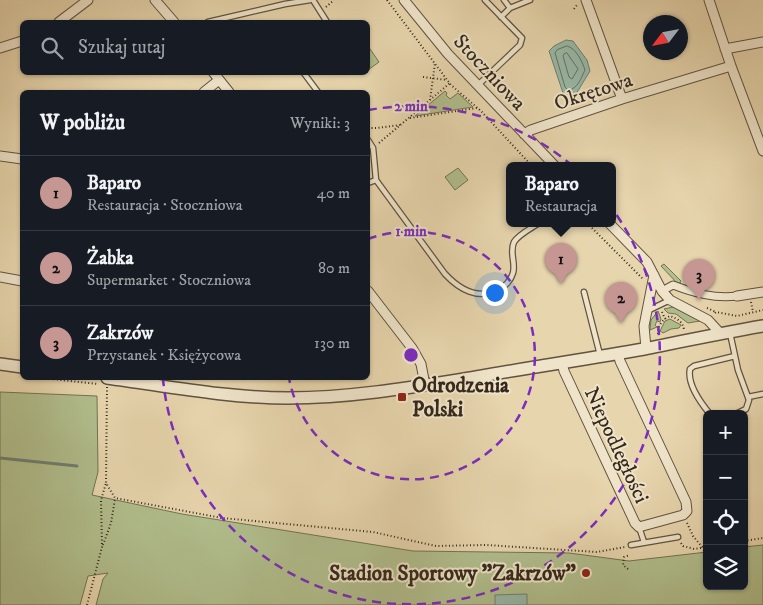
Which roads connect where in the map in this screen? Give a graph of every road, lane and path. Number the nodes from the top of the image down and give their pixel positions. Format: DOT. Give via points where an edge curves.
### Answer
graph roads {
  1 [pos="88,0"];
  2 [pos="155,0"];
  3 [pos="312,0"];
  4 [pos="387,0"];
  5 [pos="404,0"];
  6 [pos="485,0"];
  7 [pos="504,0"];
  8 [pos="530,0"];
  9 [pos="586,0"];
  10 [pos="709,0"];
  11 [pos="510,8"];
  12 [pos="501,17"];
  13 [pos="62,20"];
  14 [pos="172,20"];
  15 [pos="217,20"];
  16 [pos="326,20"];
  17 [pos="20,42"];
  18 [pos="763,42"];
  19 [pos="0,48"];
  20 [pos="725,48"];
  21 [pos="435,63"];
  22 [pos="731,66"];
  23 [pos="305,75"];
  24 [pos="216,76"];
  25 [pos="422,76"];
  26 [pos="432,77"];
  27 [pos="447,80"];
  28 [pos="450,83"];
  29 [pos="478,86"];
  30 [pos="206,90"];
  31 [pos="227,90"];
  32 [pos="316,90"];
  33 [pos="622,99"];
  34 [pos="430,101"];
  35 [pos="477,108"];
  36 [pos="408,119"];
  37 [pos="402,124"];
  38 [pos="370,128"];
  39 [pos="524,134"];
  40 [pos="370,143"];
  41 [pos="373,148"];
  42 [pos="763,151"];
  43 [pos="0,156"];
  44 [pos="20,159"];
  45 [pos="528,162"];
  46 [pos="551,162"];
  47 [pos="376,180"];
  48 [pos="370,182"];
  49 [pos="534,227"];
  50 [pos="591,227"];
  51 [pos="613,227"];
  52 [pos="654,274"];
  53 [pos="0,278"];
  54 [pos="20,281"];
  55 [pos="662,291"];
  56 [pos="584,292"];
  57 [pos="763,292"];
  58 [pos="370,294"];
  59 [pos="650,296"];
  60 [pos="737,296"];
  61 [pos="670,300"];
  62 [pos="659,304"];
  63 [pos="763,310"];
  64 [pos="647,311"];
  65 [pos="759,311"];
  66 [pos="714,314"];
  67 [pos="763,315"];
  68 [pos="665,318"];
  69 [pos="763,326"];
  70 [pos="684,330"];
  71 [pos="725,332"];
  72 [pos="659,336"];
  73 [pos="646,348"];
  74 [pos="618,353"];
  75 [pos="600,356"];
  76 [pos="735,356"];
  77 [pos="562,363"];
  78 [pos="0,364"];
  79 [pos="20,367"];
  80 [pos="104,380"];
  81 [pos="172,382"];
  82 [pos="425,385"];
  83 [pos="763,394"];
  84 [pos="748,397"];
  85 [pos="708,410"];
  86 [pos="744,410"];
  87 [pos="106,483"];
  88 [pos="115,498"];
  89 [pos="683,515"];
  90 [pos="639,526"];
  91 [pos="678,537"];
  92 [pos="763,538"];
  93 [pos="748,541"];
  94 [pos="644,542"];
  95 [pos="631,546"];
  96 [pos="102,547"];
  97 [pos="702,548"];
  98 [pos="630,555"];
  99 [pos="628,569"];
  100 [pos="87,605"];
  1 -- 13 [label="street"];
  2 -- 14 [label="street"];
  3 -- 15 [label="lane"];
  3 -- 16 [label="lane"];
  4 -- 21 [label="path"];
  5 -- 29 [label="street, Stoczniowa"];
  6 -- 12 [label="lane"];
  7 -- 11 [label="lane"];
  8 -- 11 [label="lane"];
  9 -- 33 [label="street"];
  10 -- 20 [label="street"];
  11 -- 12 [label="lane"];
  12 -- 29 [label="lane" via="522,38 520,45"];
  17 -- 19 [label="street"];
  18 -- 20 [label="street"];
  20 -- 22 [label="street"];
  21 -- 26 [label="path"];
  21 -- 27 [label="path"];
  22 -- 33 [label="street, Okrętowa"];
  22 -- 42 [label="street"];
  23 -- 32 [label="lane"];
  24 -- 30 [label="street"];
  24 -- 31 [label="street"];
  25 -- 26 [label="path"];
  26 -- 27 [label="path"];
  26 -- 34 [label="path"];
  27 -- 28 [label="path"];
  28 -- 34 [label="path"];
  28 -- 35 [label="path"];
  29 -- 39 [label="street, Stoczniowa"];
  33 -- 39 [label="street, Okrętowa"];
  34 -- 36 [label="path"];
  35 -- 36 [label="path"];
  35 -- 45 [label="path"];
  36 -- 37 [label="path"];
  37 -- 38 [label="path"];
  37 -- 41 [label="path"];
  39 -- 46 [label="street, Stoczniowa"];
  40 -- 41 [label="lane"];
  41 -- 47 [label="lane"];
  43 -- 44 [label="street"];
  47 -- 48 [label="lane"];
  47 -- 49 [label="lane" via="445,274 459,287 472,293 487,293 505,286 514,270 512,252 515,241"];
  50 -- 59 [label="path" via="648,284 645,295"];
  51 -- 52 [label="street" via="647,262"];
  52 -- 55 [label="street"];
  52 -- 59 [label="street"];
  53 -- 54 [label="street"];
  55 -- 60 [label="street" via="673,285 706,296"];
  55 -- 61 [label="street"];
  56 -- 75 [label="lane"];
  57 -- 60 [label="street"];
  58 -- 82 [label="street" via="412,348 421,364"];
  59 -- 64 [label="street"];
  61 -- 62 [label="lane"];
  61 -- 71 [label="street"];
  62 -- 64 [label="lane"];
  62 -- 68 [label="path"];
  63 -- 65 [label="path"];
  64 -- 73 [label="street" via="644,326"];
  65 -- 66 [label="path" via="737,316"];
  65 -- 67 [label="path"];
  68 -- 70 [label="path" via="675,318"];
  68 -- 72 [label="path" via="658,331"];
  69 -- 71 [label="street"];
  71 -- 73 [label="street"];
  71 -- 76 [label="lane"];
  73 -- 74 [label="street"];
  74 -- 75 [label="street"];
  74 -- 89 [label="street, Niepodległości" via="686,502 687,512"];
  75 -- 77 [label="street"];
  76 -- 84 [label="lane"];
  76 -- 85 [label="lane" via="690,369 690,382"];
  77 -- 82 [label="street"];
  77 -- 90 [label="street, Niepodległości" via="631,517"];
  78 -- 79 [label="street"];
  80 -- 81 [label="street"];
  80 -- 87 [label="path"];
  81 -- 82 [label="street" via="233,394 286,398"];
  83 -- 84 [label="lane"];
  84 -- 86 [label="lane"];
  87 -- 88 [label="path"];
  87 -- 96 [label="path" via="101,500"];
  88 -- 95 [label="path" via="222,518 373,532 436,546 486,545 597,552"];
  88 -- 96 [label="path"];
  89 -- 90 [label="street, Niepodległości"];
  89 -- 97 [label="path"];
  90 -- 94 [label="lane"];
  91 -- 94 [label="lane"];
  91 -- 97 [label="path" via="683,546"];
  92 -- 93 [label="path"];
  94 -- 95 [label="lane"];
  96 -- 100 [label="path"];
  98 -- 99 [label="path" via="624,557 623,565"];
}
